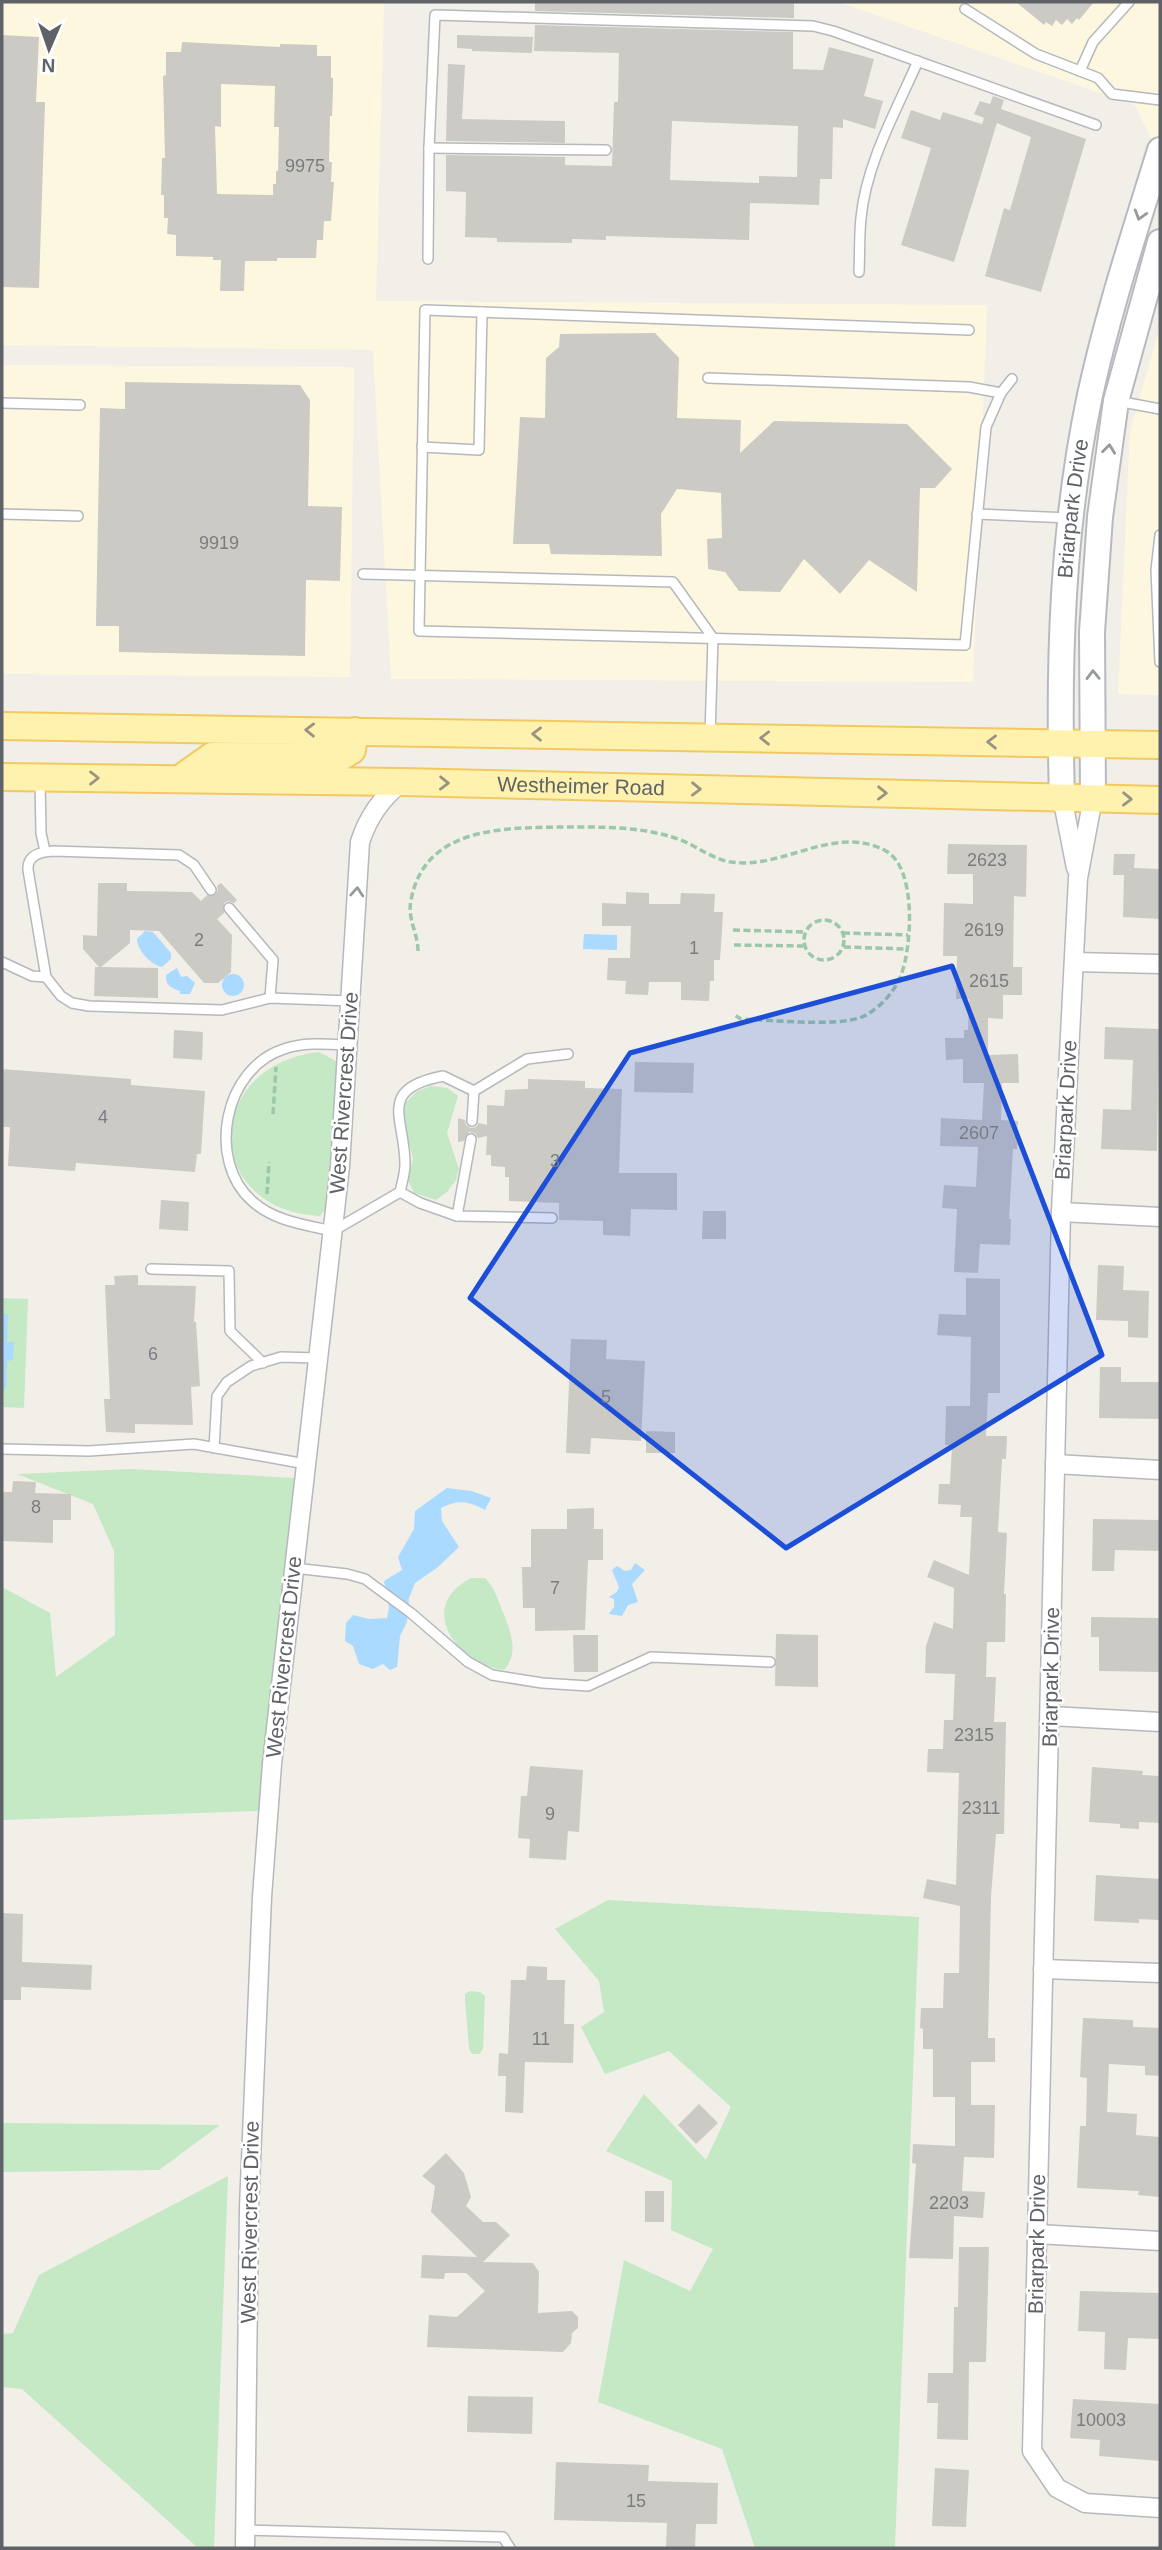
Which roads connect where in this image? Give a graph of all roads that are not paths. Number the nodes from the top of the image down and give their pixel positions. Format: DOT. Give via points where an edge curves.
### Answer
graph roads {
  1 [pos="1129,2"];
  2 [pos="965,9"];
  3 [pos="918,61"];
  4 [pos="1080,71"];
  5 [pos="1160,100"];
  6 [pos="1096,125"];
  7 [pos="429,148"];
  8 [pos="606,150"];
  9 [pos="1160,150"];
  10 [pos="1160,242"];
  11 [pos="428,259"];
  12 [pos="859,272"];
  13 [pos="482,312"];
  14 [pos="969,330"];
  15 [pos="708,378"];
  16 [pos="1012,379"];
  17 [pos="1001,393"];
  18 [pos="1090,396"];
  19 [pos="1116,401"];
  20 [pos="2,402"];
  21 [pos="80,405"];
  22 [pos="1160,409"];
  23 [pos="422,447"];
  24 [pos="2,514"];
  25 [pos="978,514"];
  26 [pos="78,516"];
  27 [pos="1070,518"];
  28 [pos="1160,535"];
  29 [pos="363,575"];
  30 [pos="420,576"];
  31 [pos="713,638"];
  32 [pos="1160,662"];
  33 [pos="2,726"];
  34 [pos="355,731"];
  35 [pos="710,737"];
  36 [pos="1061,743"];
  37 [pos="1094,744"];
  38 [pos="1160,745"];
  39 [pos="2,777"];
  40 [pos="40,777"];
  41 [pos="181,778"];
  42 [pos="402,782"];
  43 [pos="1062,797"];
  44 [pos="1093,798"];
  45 [pos="1160,800"];
  46 [pos="45,851"];
  47 [pos="1078,878"];
  48 [pos="211,890"];
  49 [pos="229,908"];
  50 [pos="2,962"];
  51 [pos="1074,962"];
  52 [pos="1160,964"];
  53 [pos="46,977"];
  54 [pos="270,998"];
  55 [pos="351,1001"];
  56 [pos="348,1045"];
  57 [pos="568,1054"];
  58 [pos="474,1091"];
  59 [pos="472,1121"];
  60 [pos="471,1139"];
  61 [pos="400,1192"];
  62 [pos="1061,1212"];
  63 [pos="457,1216"];
  64 [pos="1160,1217"];
  65 [pos="552,1218"];
  66 [pos="333,1231"];
  67 [pos="151,1269"];
  68 [pos="318,1358"];
  69 [pos="263,1363"];
  70 [pos="214,1448"];
  71 [pos="2,1449"];
  72 [pos="306,1464"];
  73 [pos="1055,1464"];
  74 [pos="1160,1470"];
  75 [pos="294,1568"];
  76 [pos="770,1662"];
  77 [pos="1051,1716"];
  78 [pos="1160,1722"];
  79 [pos="1043,1969"];
  80 [pos="1160,1973"];
  81 [pos="1037,2234"];
  82 [pos="1160,2241"];
  83 [pos="1160,2508"];
  84 [pos="246,2539"];
  85 [pos="510,2548"];
  1 -- 4 [label="lane" via="1093,43"];
  2 -- 4 [label="lane" via="1036,54"];
  3 -- 6 [label="lane"];
  3 -- 7 [label="lane" via="813,26 435,15"];
  3 -- 12 [label="lane" via="867,188"];
  4 -- 5 [label="lane" via="1098,78 1112,94"];
  7 -- 8 [label="lane"];
  7 -- 11 [label="lane"];
  9 -- 18 [label="street, Briarpark Drive, one-way"];
  10 -- 19 [label="street, Briarpark Drive"];
  13 -- 14 [label="lane"];
  13 -- 23 [label="lane" via="425,310"];
  13 -- 23 [label="lane" via="479,450"];
  15 -- 17 [label="lane" via="969,387"];
  16 -- 17 [label="lane"];
  17 -- 25 [label="lane" via="986,427"];
  18 -- 19 [label="street"];
  18 -- 27 [label="street, Briarpark Drive"];
  19 -- 22 [label="lane"];
  37 -- 19 [label="street, Briarpark Drive, one-way" via="1092,632 1100,517"];
  20 -- 21 [label="lane"];
  23 -- 30 [label="lane"];
  24 -- 26 [label="lane"];
  25 -- 27 [label="lane"];
  25 -- 31 [label="lane" via="965,645"];
  27 -- 36 [label="street, Briarpark Drive"];
  28 -- 32 [label="lane" via="1156,570"];
  29 -- 30 [label="lane"];
  30 -- 31 [label="lane" via="673,582"];
  30 -- 31 [label="lane" via="418,631"];
  31 -- 35 [label="lane"];
  34 -- 33 [label="main road, one-way"];
  35 -- 34 [label="main road, one-way"];
  34 -- 41 [label="main road" via="352,750 341,757 212,756"];
  36 -- 35 [label="main road, one-way"];
  36 -- 37 [label="main road"];
  36 -- 43 [label="street, Briarpark Drive"];
  37 -- 38 [label="main road"];
  37 -- 44 [label="street, Briarpark Drive"];
  39 -- 40 [label="main road, Westheimer Road"];
  40 -- 41 [label="main road, Westheimer Road, one-way"];
  40 -- 46 [label="lane"];
  41 -- 42 [label="main road, Westheimer Road"];
  42 -- 43 [label="main road, Westheimer Road, one-way"];
  55 -- 42 [label="street, West Rivercrest Drive, one-way" via="360,842 375,808"];
  43 -- 44 [label="main road, Westheimer Road"];
  43 -- 47 [label="street, Briarpark Drive"];
  44 -- 45 [label="main road, Westheimer Road, one-way"];
  44 -- 47 [label="street, Briarpark Drive"];
  46 -- 48 [label="lane" via="179,855 194,865"];
  46 -- 53 [label="lane" via="27,863"];
  47 -- 51 [label="street, Briarpark Drive"];
  49 -- 54 [label="lane" via="273,960"];
  50 -- 53 [label="lane"];
  51 -- 52 [label="street"];
  51 -- 62 [label="street, Briarpark Drive"];
  53 -- 54 [label="lane" via="61,996 89,1006 222,1010"];
  54 -- 55 [label="lane"];
  55 -- 56 [label="street, West Rivercrest Drive"];
  56 -- 66 [label="street, West Rivercrest Drive"];
  56 -- 66 [label="lane" via="285,1048 270,1055 232,1097 226,1128 228,1158 251,1200 273,1215"];
  57 -- 58 [label="lane" via="527,1059"];
  58 -- 59 [label="lane"];
  58 -- 61 [label="lane" via="443,1076 416,1084 402,1094 398,1108 405,1164"];
  60 -- 63 [label="lane"];
  61 -- 63 [label="lane"];
  61 -- 66 [label="lane"];
  62 -- 64 [label="street"];
  62 -- 73 [label="street, Briarpark Drive"];
  63 -- 65 [label="lane"];
  66 -- 68 [label="street, West Rivercrest Drive"];
  67 -- 69 [label="lane" via="229,1271 230,1331"];
  68 -- 69 [label="lane" via="281,1357"];
  68 -- 72 [label="street, West Rivercrest Drive"];
  69 -- 70 [label="lane" via="227,1382 218,1396"];
  70 -- 71 [label="lane" via="194,1444 89,1451"];
  70 -- 72 [label="lane"];
  72 -- 75 [label="street, West Rivercrest Drive"];
  73 -- 74 [label="street"];
  73 -- 77 [label="street, Briarpark Drive"];
  75 -- 76 [label="lane" via="365,1578 451,1649 492,1675 588,1686 651,1657"];
  75 -- 84 [label="street, West Rivercrest Drive" via="272,1764 260,1934 250,2208"];
  77 -- 78 [label="street"];
  77 -- 79 [label="street, Briarpark Drive"];
  79 -- 80 [label="street"];
  79 -- 81 [label="street, Briarpark Drive"];
  81 -- 82 [label="street"];
  81 -- 83 [label="street, Briarpark Drive" via="1032,2451 1057,2488 1085,2503"];
  84 -- 85 [label="lane" via="503,2537"];
}
